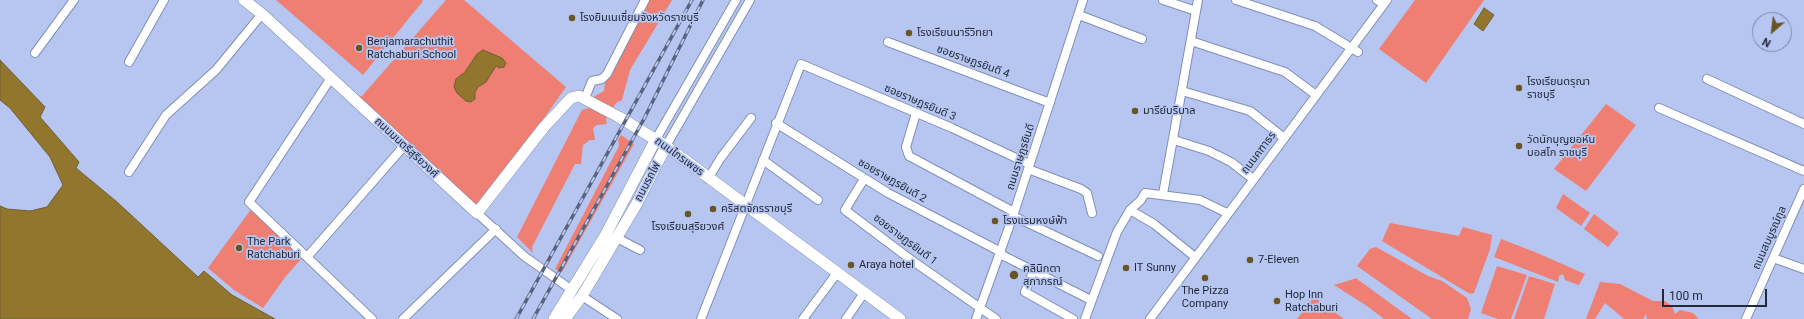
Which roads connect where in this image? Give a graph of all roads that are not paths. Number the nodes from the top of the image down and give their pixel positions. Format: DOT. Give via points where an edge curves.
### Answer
graph roads {
  1 [pos="74,0"];
  2 [pos="164,0"];
  3 [pos="244,0"];
  4 [pos="645,0"];
  5 [pos="736,0"];
  6 [pos="750,0"];
  7 [pos="1083,0"];
  8 [pos="1163,0"];
  9 [pos="1198,0"];
  10 [pos="1236,0"];
  11 [pos="1383,1"];
  12 [pos="1196,11"];
  13 [pos="262,14"];
  14 [pos="1078,15"];
  15 [pos="1142,39"];
  16 [pos="1191,41"];
  17 [pos="888,42"];
  18 [pos="1355,50"];
  19 [pos="35,53"];
  20 [pos="128,62"];
  21 [pos="331,78"];
  22 [pos="1707,79"];
  23 [pos="1182,91"];
  24 [pos="1316,95"];
  25 [pos="586,99"];
  26 [pos="1050,103"];
  27 [pos="1659,108"];
  28 [pos="916,113"];
  29 [pos="751,118"];
  30 [pos="776,124"];
  31 [pos="1804,124"];
  32 [pos="1284,138"];
  33 [pos="656,140"];
  34 [pos="1174,140"];
  35 [pos="404,146"];
  36 [pos="666,146"];
  37 [pos="762,160"];
  38 [pos="1029,167"];
  39 [pos="1804,171"];
  40 [pos="129,172"];
  41 [pos="708,179"];
  42 [pos="864,179"];
  43 [pos="1253,179"];
  44 [pos="1804,189"];
  45 [pos="1163,194"];
  46 [pos="818,200"];
  47 [pos="745,206"];
  48 [pos="1800,207"];
  49 [pos="1130,210"];
  50 [pos="477,213"];
  51 [pos="1092,213"];
  52 [pos="1227,213"];
  53 [pos="1014,214"];
  54 [pos="496,229"];
  55 [pos="617,238"];
  56 [pos="640,250"];
  57 [pos="1001,253"];
  58 [pos="308,256"];
  59 [pos="1098,256"];
  60 [pos="1195,257"];
  61 [pos="1773,258"];
  62 [pos="1804,269"];
  63 [pos="1033,272"];
  64 [pos="837,273"];
  65 [pos="572,290"];
  66 [pos="864,293"];
  67 [pos="582,296"];
  68 [pos="1087,298"];
  69 [pos="981,308"];
  70 [pos="372,319"];
  71 [pos="403,319"];
  72 [pos="554,319"];
  73 [pos="565,319"];
  74 [pos="617,319"];
  75 [pos="701,319"];
  76 [pos="803,319"];
  77 [pos="846,319"];
  78 [pos="900,319"];
  79 [pos="976,319"];
  80 [pos="996,319"];
  81 [pos="1073,319"];
  82 [pos="1086,319"];
  83 [pos="1150,319"];
  84 [pos="1746,319"];
  1 -- 19 [label="street"];
  2 -- 20 [label="street"];
  3 -- 13 [label="main road, ถนนมนตรีสุริยวงศ์"];
  4 -- 25 [label="street" via="607,74 602,79 592,81"];
  5 -- 33 [label="street, ถนนรถไฟ"];
  6 -- 36 [label="street, ถนนรถไฟ"];
  7 -- 14 [label="street, ถนนราษฎรยินดี"];
  8 -- 12 [label="street"];
  9 -- 12 [label="street"];
  10 -- 18 [label="street" via="1315,26"];
  11 -- 18 [label="street, ถนนคฑาธร"];
  12 -- 16 [label="street"];
  13 -- 21 [label="main road, ถนนมนตรีสุริยวงศ์"];
  13 -- 40 [label="street" via="216,70 166,115"];
  14 -- 15 [label="street"];
  14 -- 26 [label="street, ถนนราษฎรยินดี"];
  16 -- 23 [label="street"];
  16 -- 24 [label="street" via="1285,72"];
  17 -- 26 [label="street, ซอยราษฎรยินดี 4"];
  18 -- 24 [label="street, ถนนคฑาธร"];
  21 -- 35 [label="main road, ถนนมนตรีสุริยวงศ์"];
  21 -- 58 [label="street" via="249,202"];
  22 -- 31 [label="street"];
  23 -- 32 [label="street" via="1250,111"];
  23 -- 34 [label="street"];
  24 -- 32 [label="street, ถนนคฑาธร"];
  25 -- 33 [label="main road, ถนนไกรเพชร"];
  25 -- 50 [label="main road" via="579,96 564,104"];
  26 -- 38 [label="street, ถนนราษฎรยินดี"];
  27 -- 39 [label="street"];
  28 -- 30 [label="street, ซอยราษฎรยินดี 3" via="801,64"];
  28 -- 38 [label="street, ซอยราษฎรยินดี 3"];
  28 -- 53 [label="street" via="906,147 909,156"];
  29 -- 41 [label="street"];
  30 -- 37 [label="street"];
  30 -- 42 [label="street, ซอยราษฎรยินดี 2"];
  32 -- 43 [label="street, ถนนคฑาธร"];
  33 -- 36 [label="main road, ถนนไกรเพชร"];
  33 -- 65 [label="main road, ถนนรถไฟ" via="605,236"];
  34 -- 43 [label="street" via="1221,157"];
  34 -- 45 [label="street"];
  35 -- 50 [label="main road, ถนนมนตรีสุริยวงศ์"];
  35 -- 58 [label="street"];
  36 -- 41 [label="main road, ถนนไกรเพชร"];
  36 -- 55 [label="main road, ถนนรถไฟ"];
  37 -- 46 [label="street"];
  37 -- 47 [label="street"];
  38 -- 51 [label="street, ซอยราษฎรยินดี 3" via="1081,189 1087,194"];
  38 -- 53 [label="street, ถนนราษฎรยินดี"];
  41 -- 47 [label="main road, ถนนไกรเพชร"];
  42 -- 57 [label="street, ซอยราษฎรยินดี 2"];
  42 -- 69 [label="street, ซอยราษฎรยินดี 1" via="846,210 910,259"];
  43 -- 52 [label="street, ถนนคฑาธร"];
  44 -- 48 [label="street, ถนนสมบูรณ์กูล"];
  45 -- 49 [label="street" via="1145,193"];
  45 -- 52 [label="street" via="1200,200"];
  47 -- 64 [label="main road, ถนนไกรเพชร"];
  47 -- 75 [label="street"];
  48 -- 61 [label="street, ถนนสมบูรณ์กูล"];
  49 -- 60 [label="street" via="1154,224"];
  49 -- 82 [label="street" via="1117,232"];
  50 -- 54 [label="street, ถนนมนตรีสุริยวงศ์"];
  52 -- 60 [label="street, ถนนคฑาธร"];
  53 -- 57 [label="street, ถนนราษฎรยินดี"];
  53 -- 59 [label="street"];
  54 -- 65 [label="street, ถนนมนตรีสุริยวงศ์" via="520,252"];
  54 -- 71 [label="street"];
  55 -- 56 [label="street"];
  55 -- 67 [label="main road, ถนนรถไฟ"];
  57 -- 63 [label="street, ซอยราษฎรยินดี 2"];
  57 -- 69 [label="street, ถนนราษฎรยินดี"];
  58 -- 70 [label="street"];
  60 -- 83 [label="street, ถนนคฑาธร"];
  61 -- 62 [label="street"];
  61 -- 84 [label="street, ถนนสมบูรณ์กูล"];
  63 -- 68 [label="street, ซอยราษฎรยินดี 2"];
  63 -- 81 [label="street" via="1025,292"];
  64 -- 66 [label="main road, ถนนไกรเพชร"];
  64 -- 76 [label="street"];
  65 -- 72 [label="main road, ถนนรถไฟ"];
  66 -- 77 [label="street"];
  66 -- 78 [label="main road, ถนนไกรเพชร"];
  67 -- 73 [label="main road, ถนนรถไฟ"];
  67 -- 74 [label="street"];
  69 -- 79 [label="street, ถนนราษฎรยินดี"];
  69 -- 80 [label="street"];
}
